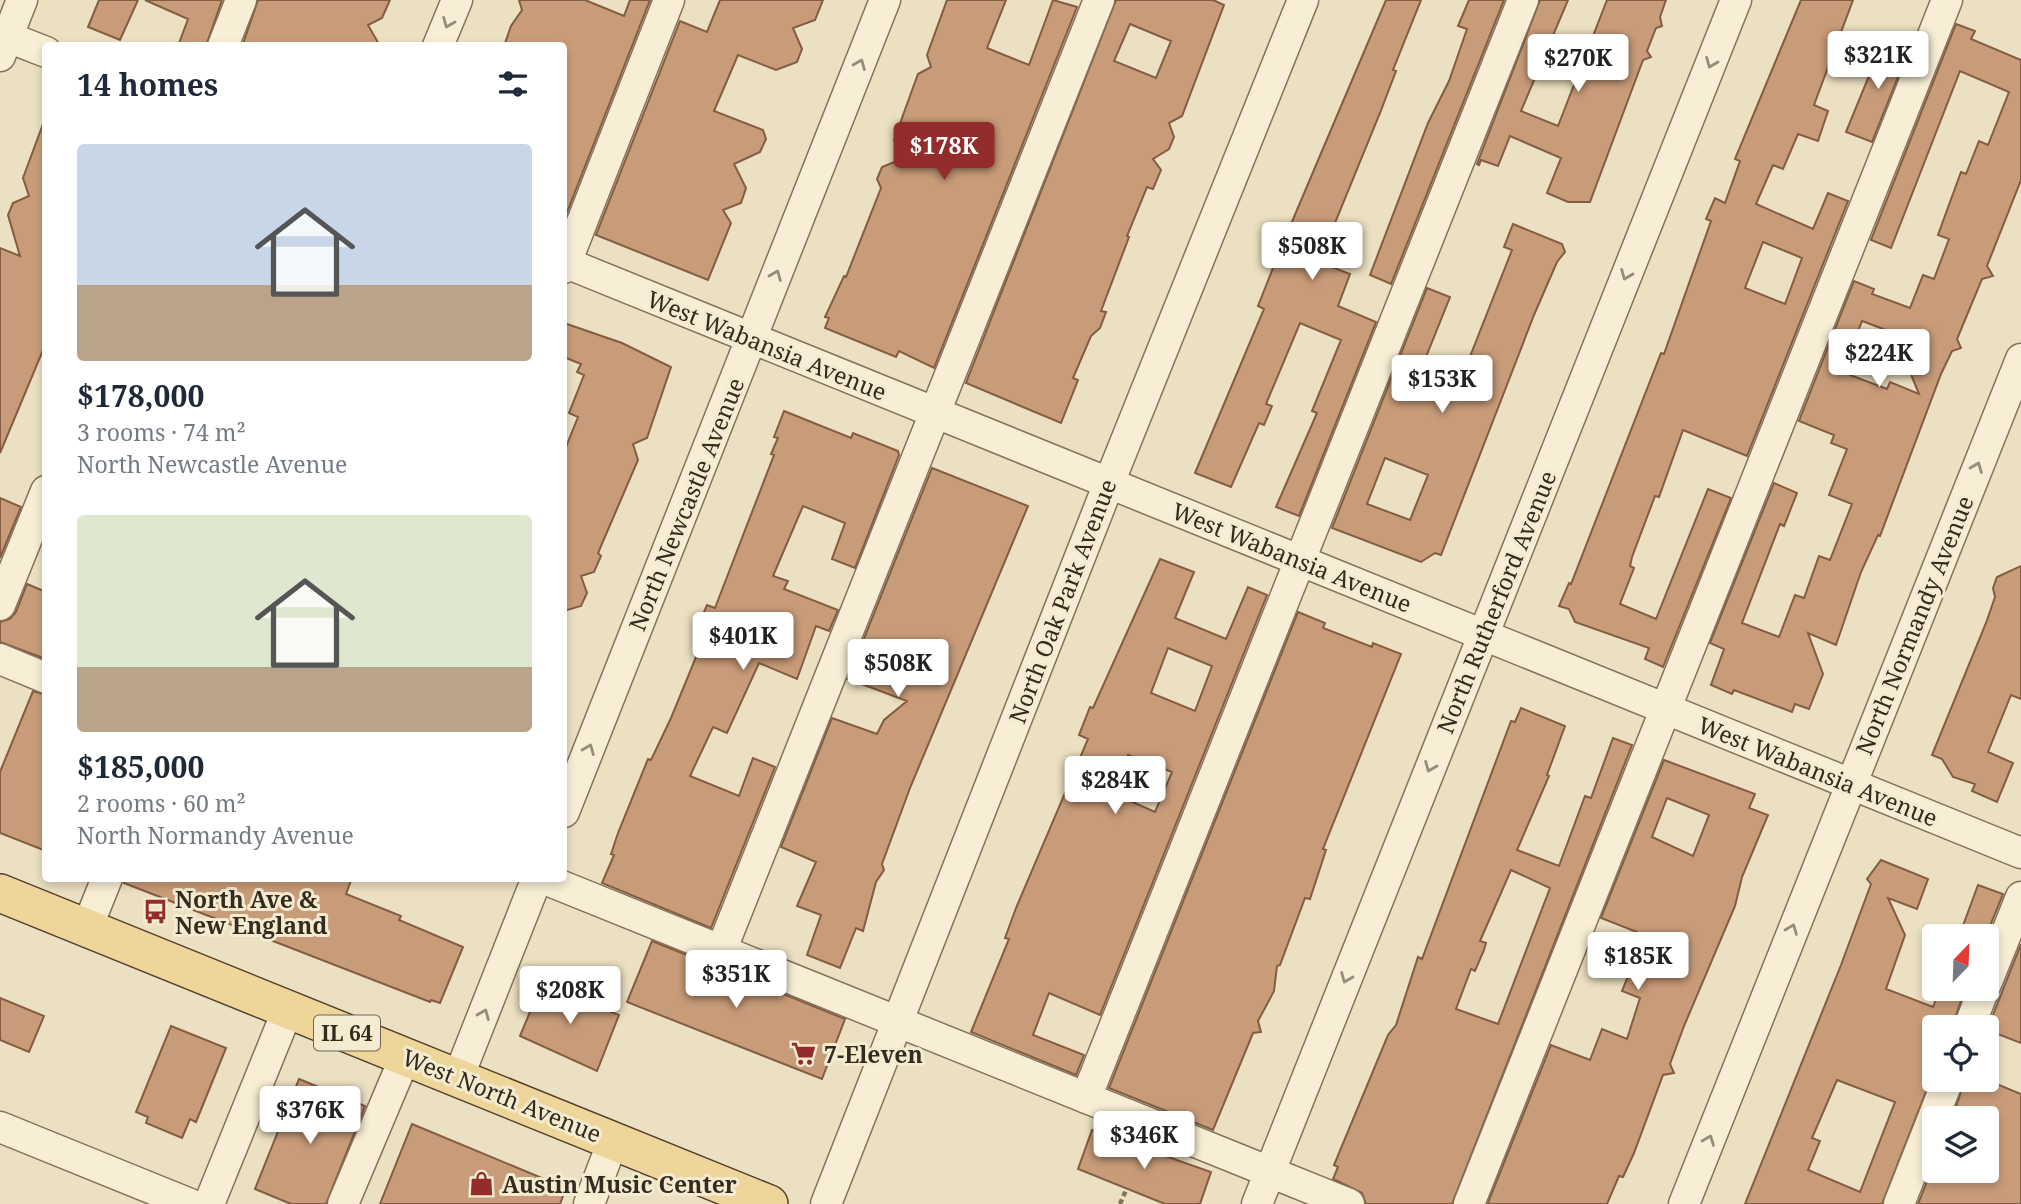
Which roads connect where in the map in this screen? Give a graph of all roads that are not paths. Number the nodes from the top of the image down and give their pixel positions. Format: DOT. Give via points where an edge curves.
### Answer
graph roads {
  1 [pos="22,0"];
  2 [pos="241,0"];
  3 [pos="457,0"];
  4 [pos="669,0"];
  5 [pos="885,0"];
  6 [pos="1099,0"];
  7 [pos="1303,0"];
  8 [pos="1523,0"];
  9 [pos="1736,0"];
  10 [pos="1947,0"];
  11 [pos="2,42"];
  12 [pos="225,42"];
  13 [pos="441,42"];
  14 [pos="42,51"];
  15 [pos="567,256"];
  16 [pos="567,265"];
  17 [pos="751,338"];
  18 [pos="2021,359"];
  19 [pos="934,412"];
  20 [pos="1108,483"];
  21 [pos="42,501"];
  22 [pos="1299,560"];
  23 [pos="0,606"];
  24 [pos="1483,635"];
  25 [pos="3,669"];
  26 [pos="42,677"];
  27 [pos="1665,709"];
  28 [pos="1850,783"];
  29 [pos="567,805"];
  30 [pos="2021,853"];
  31 [pos="105,882"];
  32 [pos="538,882"];
  33 [pos="550,882"];
  34 [pos="0,893"];
  35 [pos="2021,897"];
  36 [pos="87,929"];
  37 [pos="721,951"];
  38 [pos="1999,951"];
  39 [pos="288,1009"];
  40 [pos="897,1022"];
  41 [pos="405,1057"];
  42 [pos="458,1078"];
  43 [pos="1943,1092"];
  44 [pos="1086,1098"];
  45 [pos="0,1127"];
  46 [pos="613,1141"];
  47 [pos="1270,1172"];
  48 [pos="747,1200"];
  49 [pos="190,1204"];
  50 [pos="209,1204"];
  51 [pos="343,1204"];
  52 [pos="589,1204"];
  53 [pos="826,1204"];
  54 [pos="1257,1204"];
  55 [pos="1349,1204"];
  56 [pos="1469,1204"];
  57 [pos="1684,1204"];
  58 [pos="1899,1204"];
  1 -- 11 [label="street"];
  2 -- 12 [label="street"];
  3 -- 13 [label="street, one-way"];
  4 -- 15 [label="street"];
  17 -- 5 [label="street, North Newcastle Avenue, one-way"];
  6 -- 19 [label="street"];
  7 -- 20 [label="street, North Oak Park Avenue"];
  8 -- 22 [label="street"];
  9 -- 24 [label="street, North Rutherford Avenue, one-way"];
  10 -- 27 [label="street"];
  11 -- 14 [label="street"];
  16 -- 17 [label="street, West Wabansia Avenue"];
  17 -- 19 [label="street, West Wabansia Avenue"];
  29 -- 17 [label="street, North Newcastle Avenue, one-way"];
  28 -- 18 [label="street, North Normandy Avenue, one-way"];
  19 -- 20 [label="street, West Wabansia Avenue"];
  19 -- 37 [label="street"];
  20 -- 22 [label="street, West Wabansia Avenue"];
  20 -- 40 [label="street, North Oak Park Avenue"];
  21 -- 23 [label="street"];
  22 -- 24 [label="street, West Wabansia Avenue"];
  22 -- 44 [label="street"];
  24 -- 27 [label="street, West Wabansia Avenue"];
  24 -- 47 [label="street, North Rutherford Avenue, one-way"];
  25 -- 26 [label="street"];
  27 -- 28 [label="street, West Wabansia Avenue"];
  27 -- 56 [label="street"];
  28 -- 30 [label="street, West Wabansia Avenue"];
  57 -- 28 [label="street, North Normandy Avenue, one-way"];
  31 -- 36 [label="street"];
  42 -- 32 [label="street, one-way"];
  33 -- 37 [label="street"];
  34 -- 36 [label="main road, West North Avenue / IL 64"];
  35 -- 38 [label="street"];
  36 -- 39 [label="main road, West North Avenue / IL 64"];
  37 -- 40 [label="street"];
  39 -- 41 [label="main road, West North Avenue / IL 64"];
  39 -- 50 [label="street"];
  40 -- 44 [label="street"];
  40 -- 53 [label="street, North Oak Park Avenue"];
  41 -- 42 [label="main road, West North Avenue / IL 64"];
  41 -- 51 [label="street"];
  42 -- 46 [label="main road, West North Avenue / IL 64"];
  43 -- 58 [label="street"];
  44 -- 47 [label="street"];
  45 -- 49 [label="street"];
  46 -- 48 [label="main road, West North Avenue / IL 64"];
  46 -- 52 [label="street"];
  47 -- 54 [label="street, North Rutherford Avenue"];
  47 -- 55 [label="street"];
}
